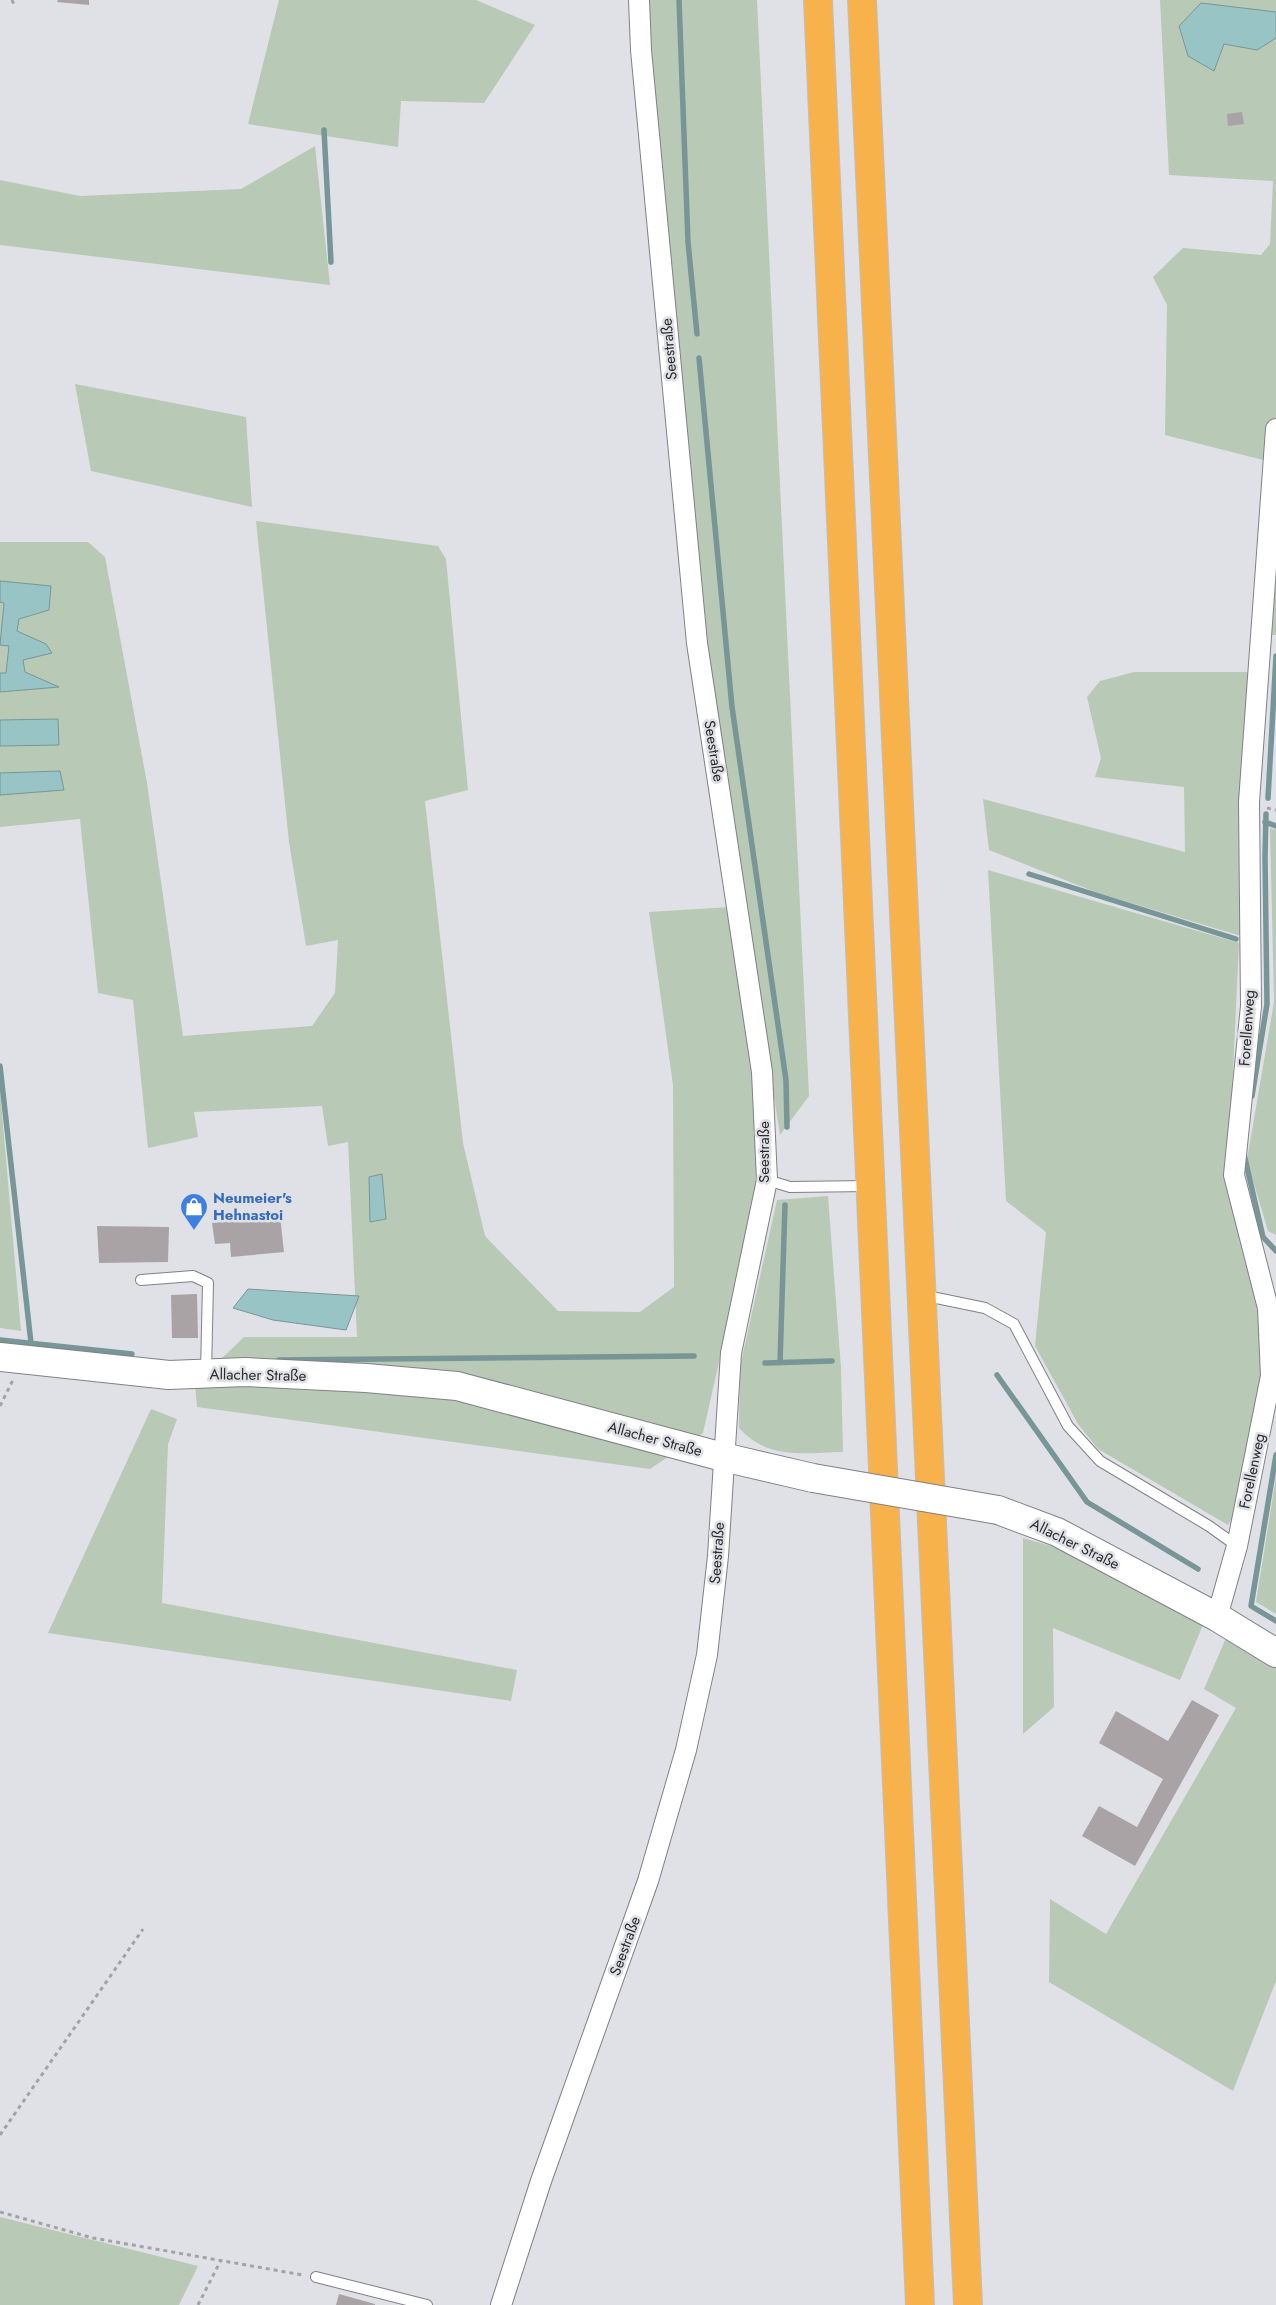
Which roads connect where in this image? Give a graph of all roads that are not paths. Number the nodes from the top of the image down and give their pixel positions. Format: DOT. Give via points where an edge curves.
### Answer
graph roads {
  1 [pos="639,0"];
  2 [pos="818,0"];
  3 [pos="862,0"];
  4 [pos="1276,429"];
  5 [pos="767,1180"];
  6 [pos="869,1186"];
  7 [pos="142,1280"];
  8 [pos="922,1295"];
  9 [pos="0,1357"];
  10 [pos="206,1374"];
  11 [pos="723,1457"];
  12 [pos="1237,1546"];
  13 [pos="1217,1617"];
  14 [pos="1276,1653"];
  15 [pos="316,2277"];
  16 [pos="427,2305"];
  17 [pos="501,2305"];
  18 [pos="920,2305"];
  19 [pos="968,2305"];
  1 -- 5 [label="street, Seestraße" via="697,643 762,1072"];
  2 -- 6 [label="highway"];
  3 -- 8 [label="highway"];
  4 -- 12 [label="street, Forellenweg" via="1249,802 1251,1006 1234,1175 1268,1308 1271,1376"];
  5 -- 6 [label="lane" via="790,1187"];
  5 -- 11 [label="street, Seestraße" via="731,1353"];
  6 -- 18 [label="highway"];
  7 -- 10 [label="lane" via="193,1276 208,1284"];
  8 -- 12 [label="lane" via="985,1308 1014,1324 1068,1426 1100,1461"];
  8 -- 19 [label="highway"];
  9 -- 10 [label="street, Allacher Straße" via="168,1375"];
  10 -- 11 [label="street, Allacher Straße" via="245,1372 357,1377 458,1386"];
  11 -- 13 [label="street, Allacher Straße, bridge" via="813,1478 998,1510 1057,1532"];
  11 -- 17 [label="street, Seestraße" via="708,1655 686,1750 648,1881 544,2172"];
  12 -- 13 [label="street, Forellenweg"];
  13 -- 14 [label="street, Allacher Straße"];
  15 -- 16 [label="lane"];
}
